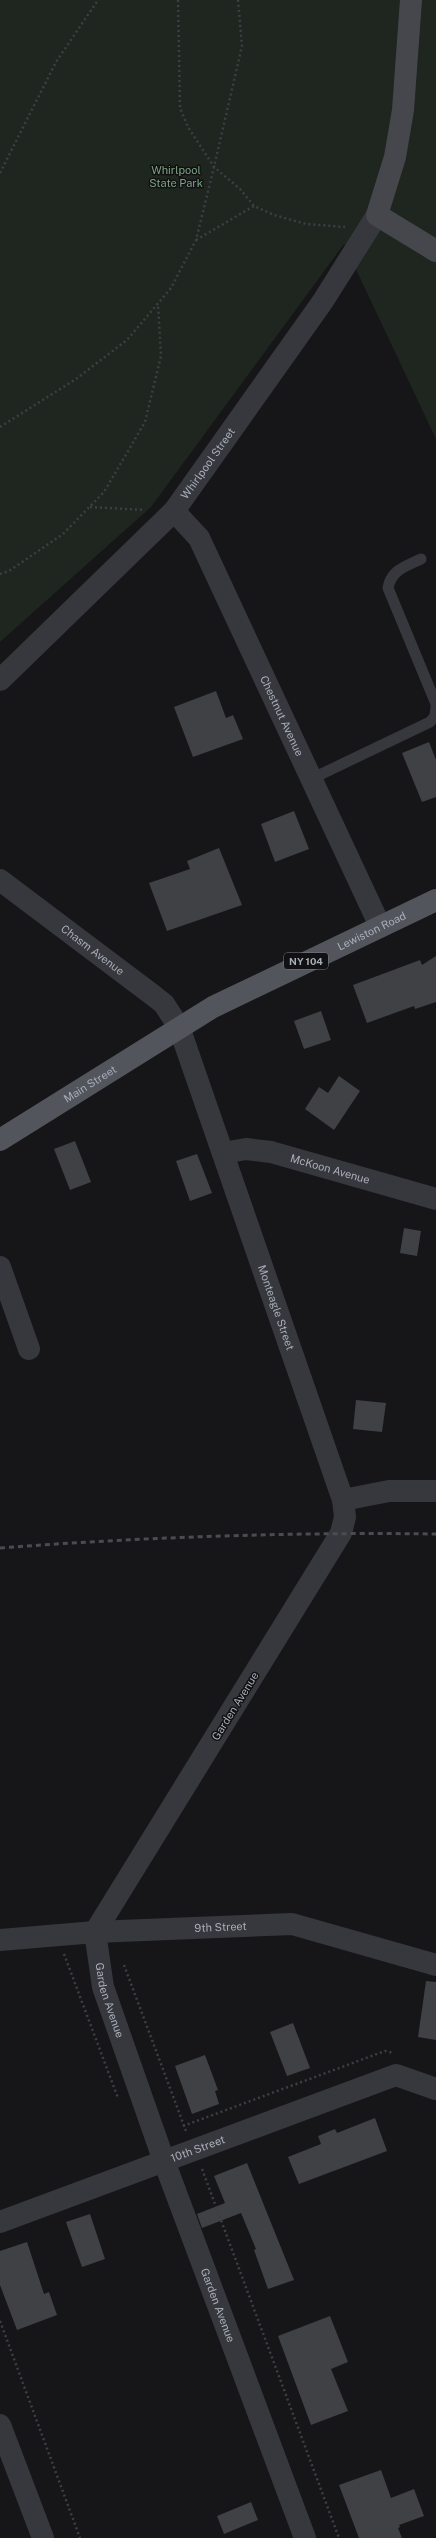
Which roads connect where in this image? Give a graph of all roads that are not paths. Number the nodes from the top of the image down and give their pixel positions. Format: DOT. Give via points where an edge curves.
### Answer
graph roads {
  1 [pos="411,0"];
  2 [pos="377,216"];
  3 [pos="436,251"];
  4 [pos="174,511"];
  5 [pos="421,559"];
  6 [pos="0,680"];
  7 [pos="436,706"];
  8 [pos="311,779"];
  9 [pos="4,888"];
  10 [pos="436,900"];
  11 [pos="380,926"];
  12 [pos="179,1027"];
  13 [pos="0,1140"];
  14 [pos="223,1153"];
  15 [pos="436,1199"];
  16 [pos="0,1267"];
  17 [pos="28,1349"];
  18 [pos="436,1491"];
  19 [pos="343,1500"];
  20 [pos="95,1932"];
  21 [pos="0,1940"];
  22 [pos="436,1965"];
  23 [pos="436,2089"];
  24 [pos="164,2161"];
  25 [pos="0,2222"];
  26 [pos="0,2425"];
  27 [pos="43,2538"];
  28 [pos="305,2538"];
  1 -- 2 [label="main road" via="403,110 395,157"];
  2 -- 3 [label="main road"];
  2 -- 4 [label="street, Whirlpool Street" via="323,301"];
  4 -- 6 [label="street, Whirlpool Street"];
  4 -- 8 [label="street, Chestnut Avenue" via="199,538"];
  5 -- 7 [label="lane" via="396,572 390,579 388,588"];
  7 -- 8 [label="lane" via="435,716 430,722"];
  8 -- 11 [label="street, Chestnut Avenue"];
  9 -- 12 [label="street, Chasm Avenue" via="164,1004"];
  10 -- 11 [label="main road, Lewiston Road / NY 104"];
  11 -- 12 [label="main road, Lewiston Road / NY 104" via="254,985"];
  12 -- 13 [label="main road, Main Street / NY 104"];
  12 -- 14 [label="street, Monteagle Street"];
  14 -- 15 [label="street, McKoon Avenue" via="246,1149 271,1152"];
  14 -- 19 [label="street, Monteagle Street"];
  16 -- 17 [label="street"];
  18 -- 19 [label="street" via="389,1491"];
  19 -- 20 [label="street, Garden Avenue" via="345,1517 341,1533"];
  20 -- 21 [label="street, 9th Street"];
  20 -- 22 [label="street, 9th Street" via="292,1924"];
  20 -- 24 [label="street, Garden Avenue" via="103,1987"];
  23 -- 24 [label="street, 10th Street" via="396,2075"];
  24 -- 25 [label="street, 10th Street"];
  24 -- 28 [label="street, Garden Avenue"];
  26 -- 27 [label="street"];
}
